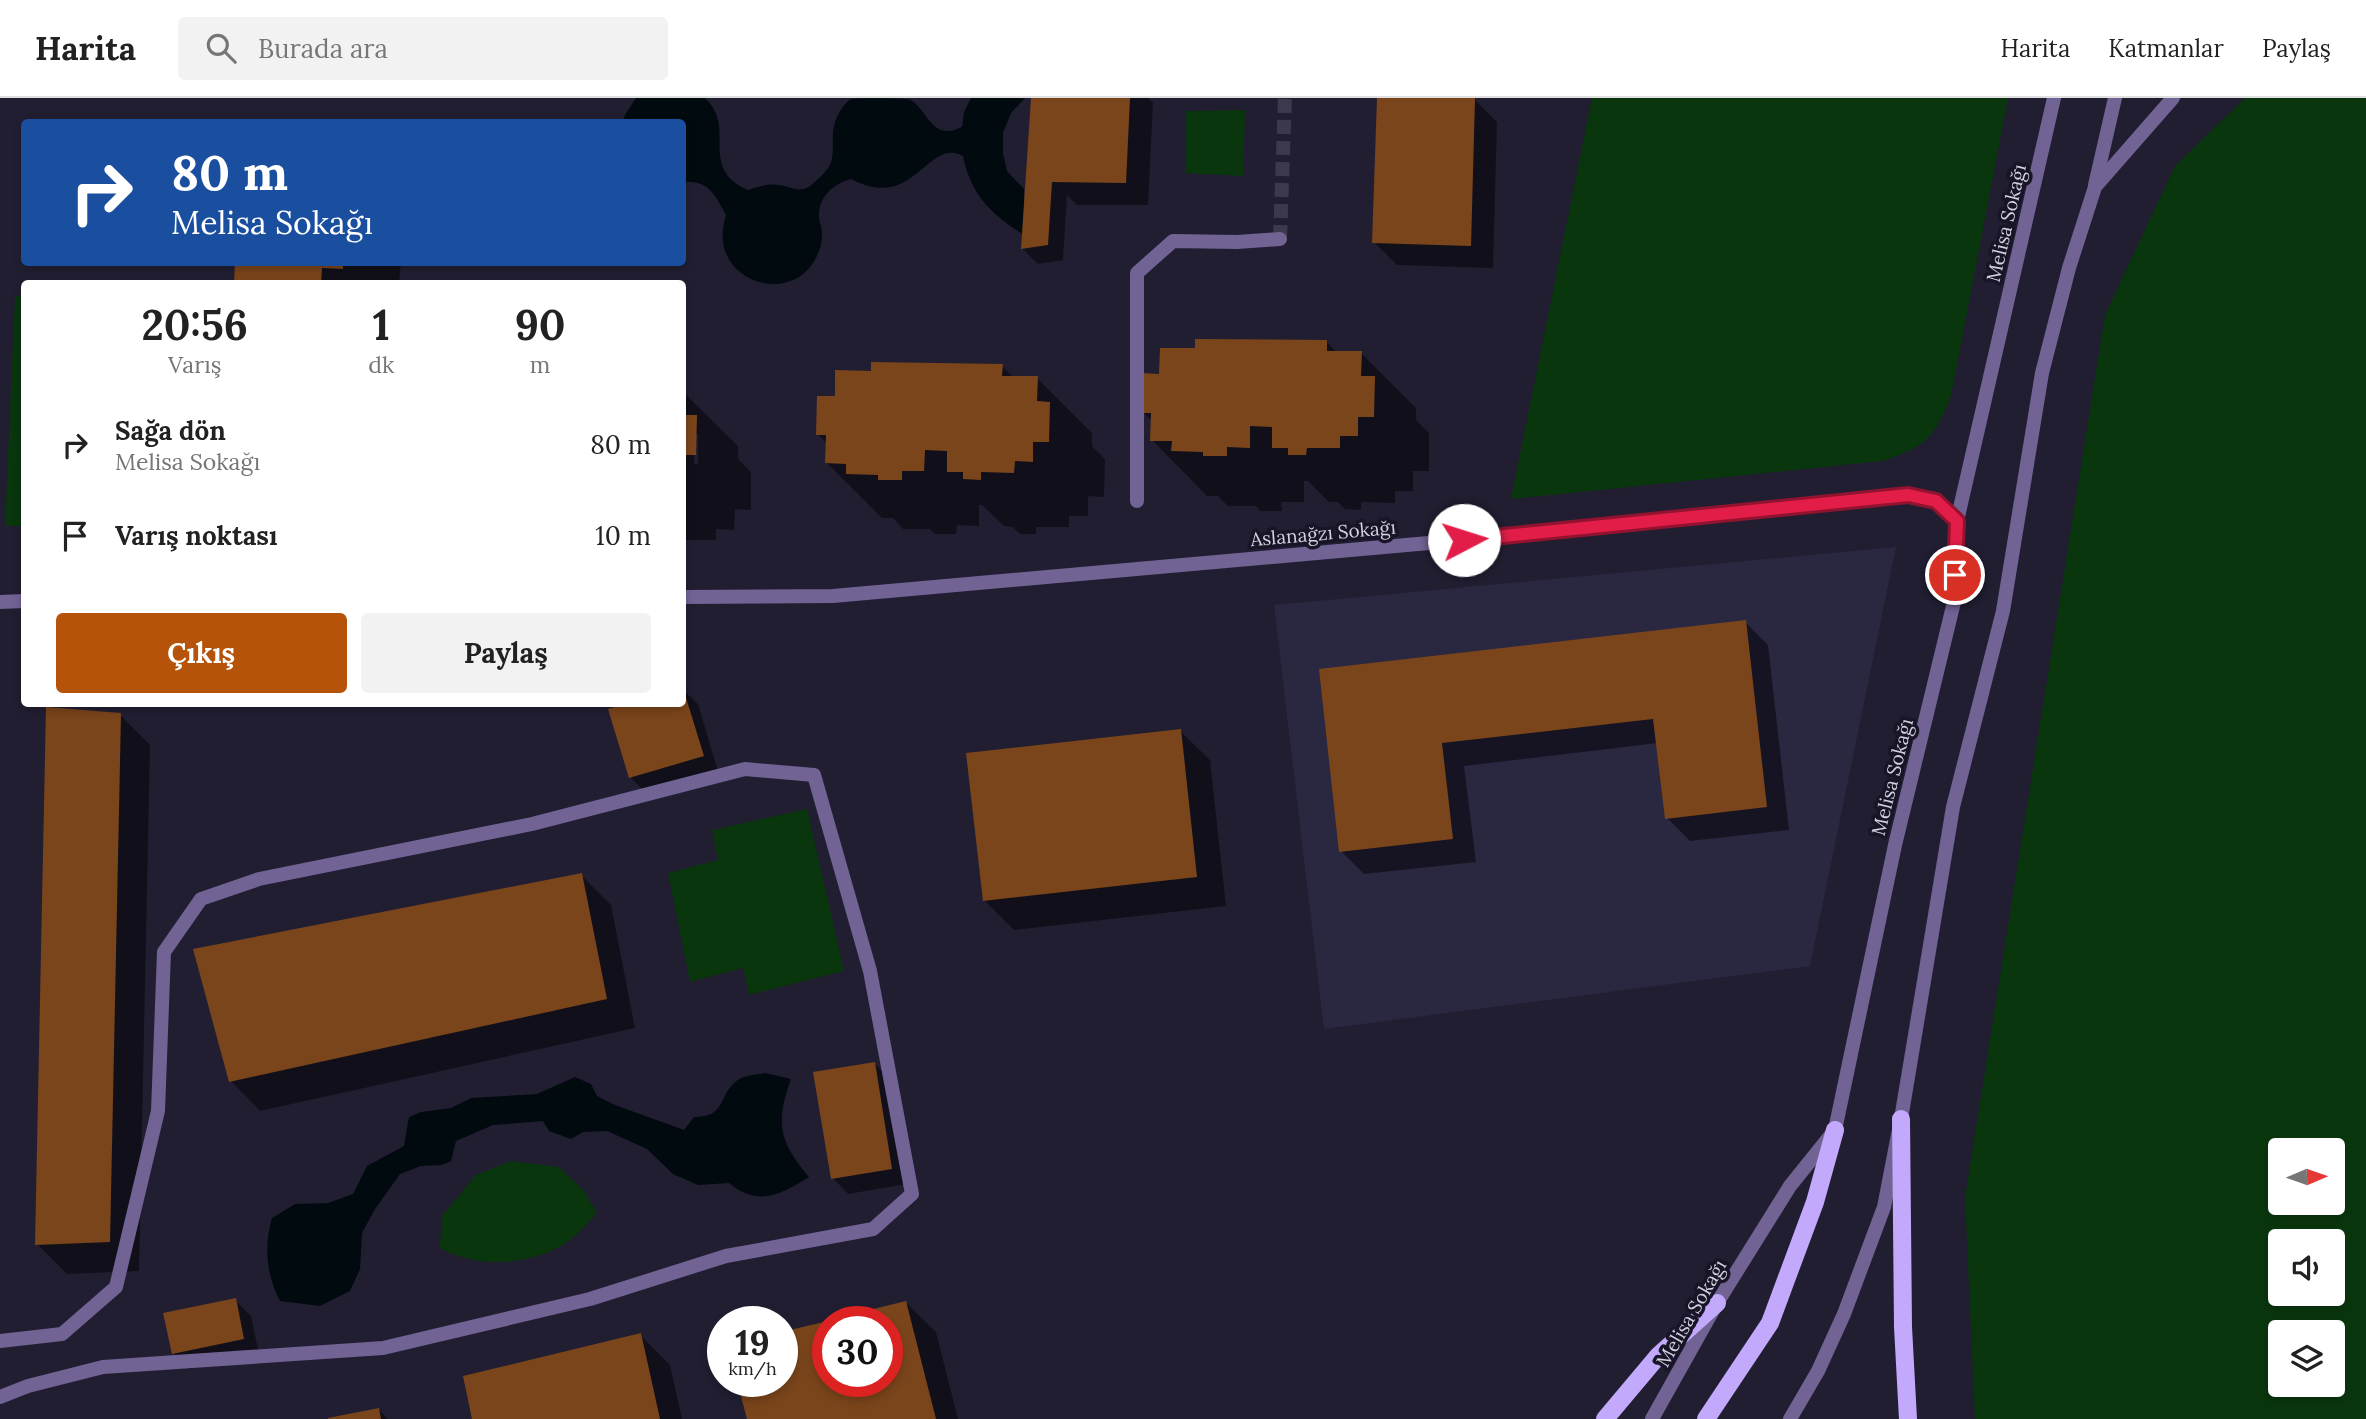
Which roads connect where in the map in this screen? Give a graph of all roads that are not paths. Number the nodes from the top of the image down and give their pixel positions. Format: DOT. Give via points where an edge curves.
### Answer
graph roads {
  1 [pos="2054,98"];
  2 [pos="2115,98"];
  3 [pos="2173,98"];
  4 [pos="2095,187"];
  5 [pos="1280,239"];
  6 [pos="1137,501"];
  7 [pos="1957,521"];
  8 [pos="686,597"];
  9 [pos="21,601"];
  10 [pos="0,602"];
  11 [pos="1901,1119"];
  12 [pos="1835,1130"];
  13 [pos="1717,1303"];
  14 [pos="0,1341"];
  15 [pos="0,1397"];
  16 [pos="1605,1419"];
  17 [pos="1651,1419"];
  18 [pos="1706,1419"];
  19 [pos="1790,1419"];
  20 [pos="1908,1419"];
  1 -- 7 [label="street, Melisa Sokağı"];
  2 -- 4 [label="street"];
  3 -- 4 [label="street"];
  4 -- 11 [label="street" via="2068,268 2042,373 2003,611 1953,807"];
  5 -- 6 [label="street" via="1172,241 1137,273"];
  7 -- 8 [label="street, Aslanağzı Sokağı" via="1936,501 1908,495 833,596"];
  7 -- 12 [label="street, Melisa Sokağı" via="1955,602 1895,845"];
  9 -- 10 [label="street"];
  11 -- 19 [label="street" via="1884,1206 1839,1326"];
  11 -- 20 [label="main road"];
  12 -- 13 [label="street, Melisa Sokağı" via="1790,1186"];
  12 -- 18 [label="main road" via="1815,1202 1770,1323"];
  13 -- 16 [label="main road" via="1658,1356"];
  13 -- 17 [label="street, Melisa Sokağı"];
  14 -- 15 [label="street" via="62,1334 116,1287 158,1111 164,951 201,900 259,879 532,824 746,769 814,775 870,971 912,1194 873,1229 726,1256 590,1298 383,1348 103,1367"];
}
